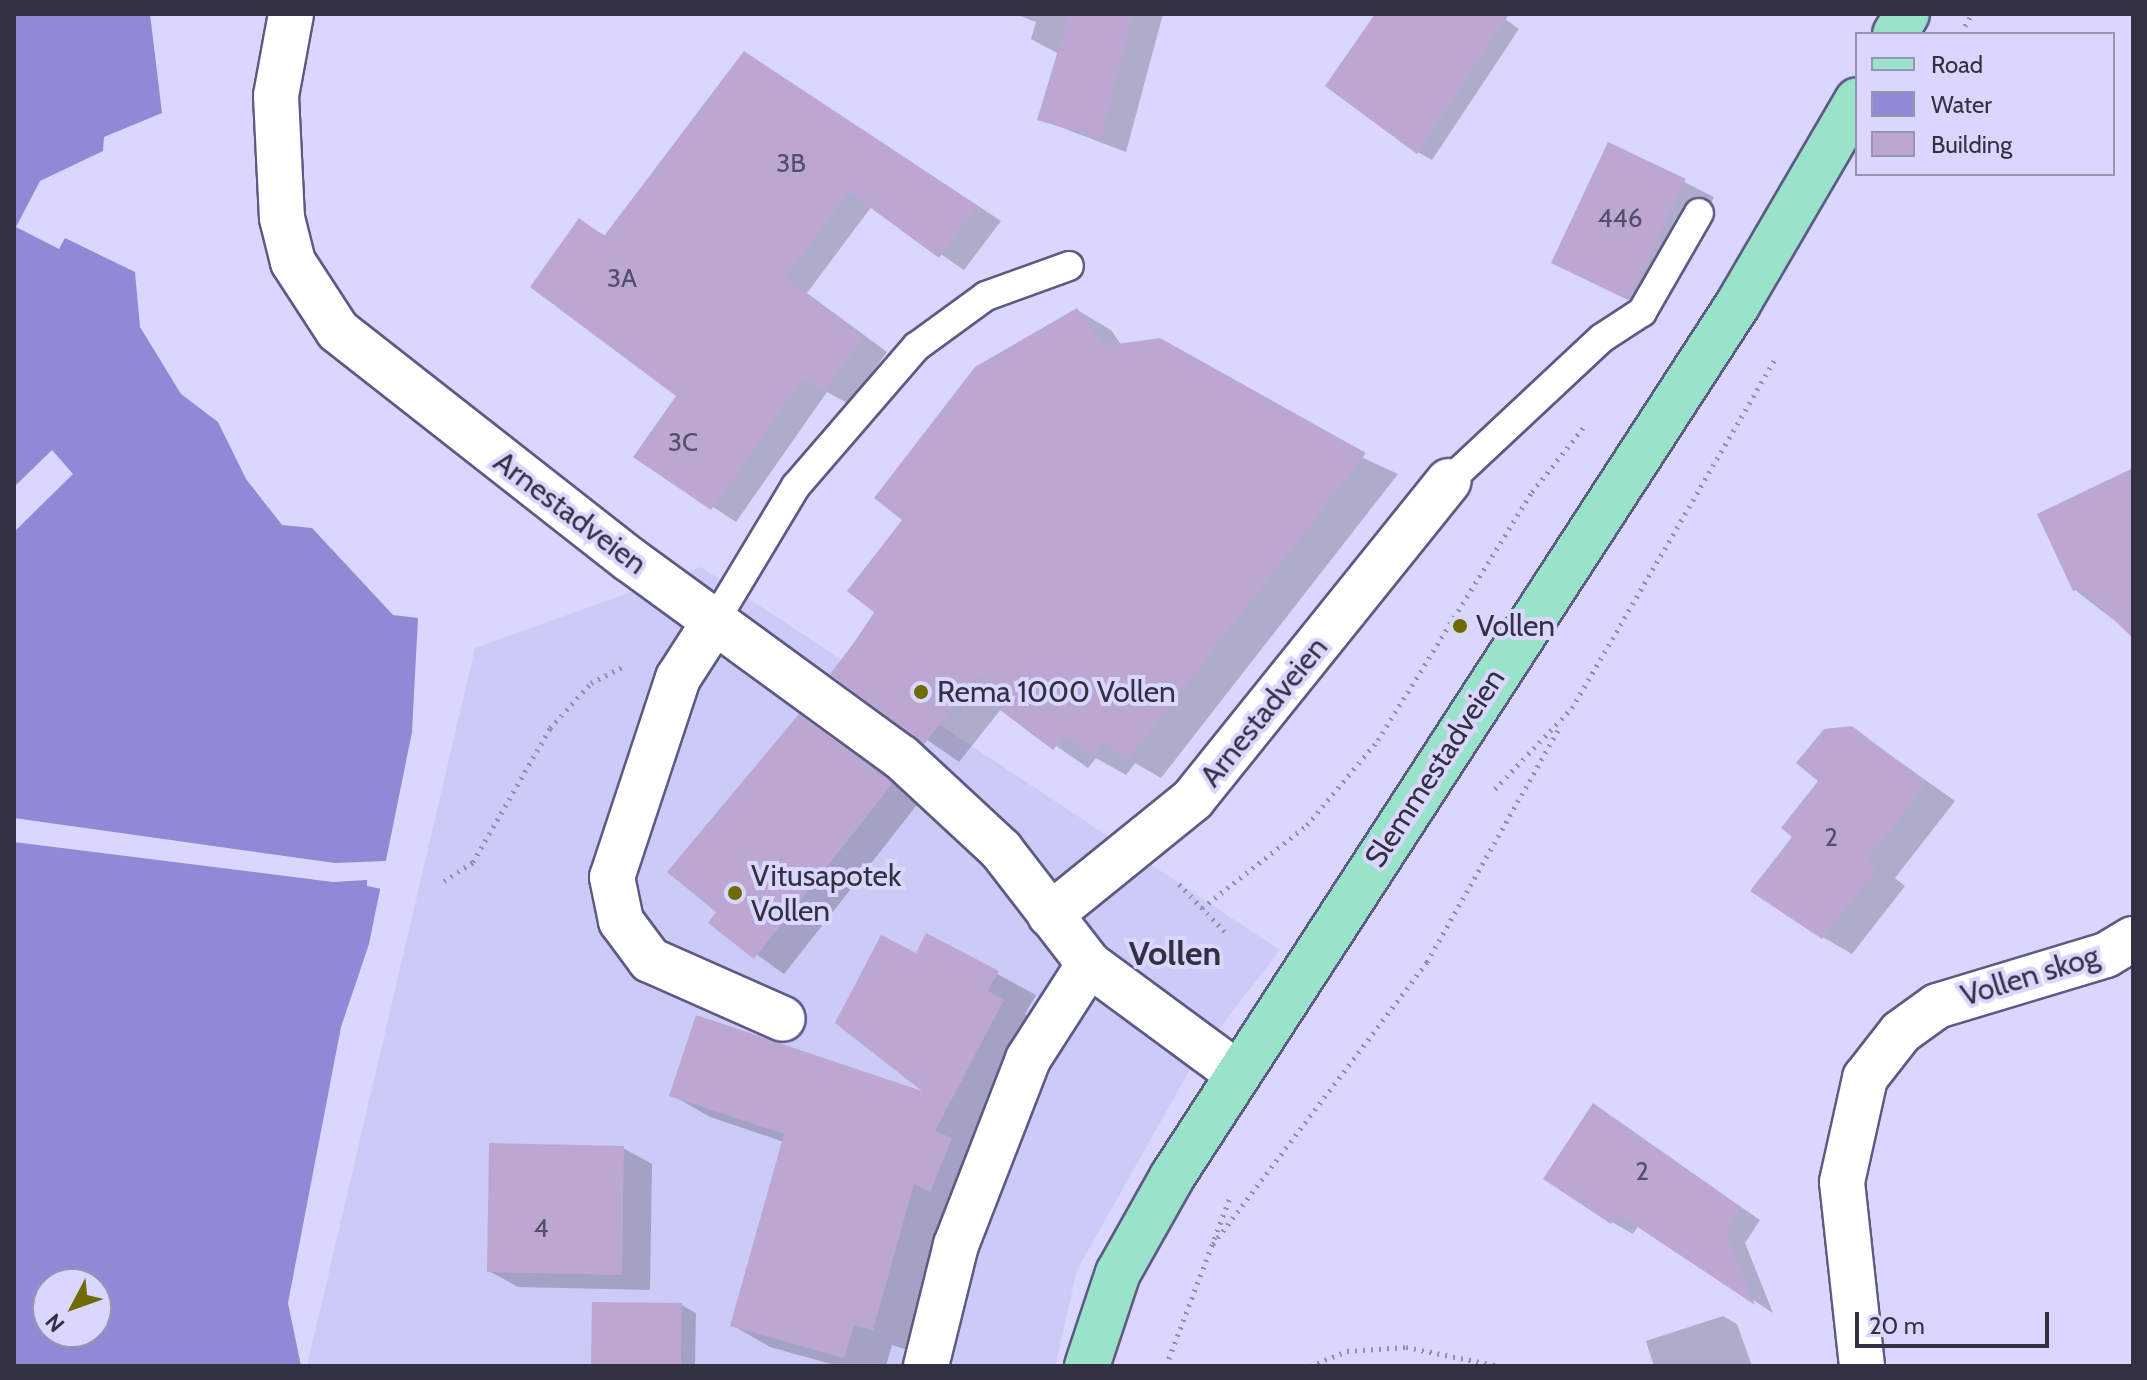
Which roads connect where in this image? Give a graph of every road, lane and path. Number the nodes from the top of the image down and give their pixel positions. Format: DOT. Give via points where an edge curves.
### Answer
graph roads {
  1 [pos="291,14"];
  2 [pos="1907,14"];
  3 [pos="1896,32"];
  4 [pos="1855,103"];
  5 [pos="1699,213"];
  6 [pos="1069,266"];
  7 [pos="1785,340"];
  8 [pos="1586,424"];
  9 [pos="1449,481"];
  10 [pos="716,619"];
  11 [pos="678,678"];
  12 [pos="1563,719"];
  13 [pos="1488,796"];
  14 [pos="1139,843"];
  15 [pos="444,881"];
  16 [pos="1202,908"];
  17 [pos="1050,915"];
  18 [pos="1229,936"];
  19 [pos="2133,939"];
  20 [pos="1089,964"];
  21 [pos="783,1019"];
  22 [pos="1237,1073"];
  23 [pos="1237,1182"];
  24 [pos="1208,1251"];
  25 [pos="926,1366"];
  26 [pos="1087,1366"];
  27 [pos="1166,1366"];
  28 [pos="1310,1366"];
  29 [pos="1499,1366"];
  30 [pos="1862,1366"];
  1 -- 10 [label="street, Arnestadveien" via="276,96 282,218 293,262 320,307 411,394"];
  2 -- 3 [label="main road"];
  4 -- 22 [label="main road, Slemmestadveien" via="1738,304"];
  5 -- 9 [label="lane" via="1642,312 1602,338"];
  6 -- 10 [label="lane" via="986,296 916,347 796,486"];
  7 -- 12 [label="path"];
  8 -- 16 [label="path" via="1532,492 1378,740 1307,825"];
  9 -- 14 [label="street, Arnestadveien" via="1193,799"];
  10 -- 11 [label="street"];
  10 -- 17 [label="street, Arnestadveien" via="943,792"];
  11 -- 15 [label="path" via="636,664 611,668 591,683 527,764 473,862"];
  11 -- 21 [label="street" via="612,877 621,921 650,960"];
  12 -- 13 [label="path"];
  12 -- 24 [label="path" via="1427,962"];
  14 -- 16 [label="path"];
  14 -- 17 [label="street, Arnestadveien"];
  16 -- 18 [label="path"];
  17 -- 20 [label="street, Arnestadveien"];
  19 -- 30 [label="street, Vollen skog" via="2106,955 1937,1006 1901,1032 1865,1078 1842,1182"];
  20 -- 22 [label="street, Arnestadveien"];
  20 -- 25 [label="street" via="1028,1059 956,1245"];
  22 -- 26 [label="main road, Slemmestadveien" via="1124,1262"];
  23 -- 24 [label="path"];
  24 -- 27 [label="path"];
  28 -- 29 [label="path" via="1347,1351 1406,1347"];
}
